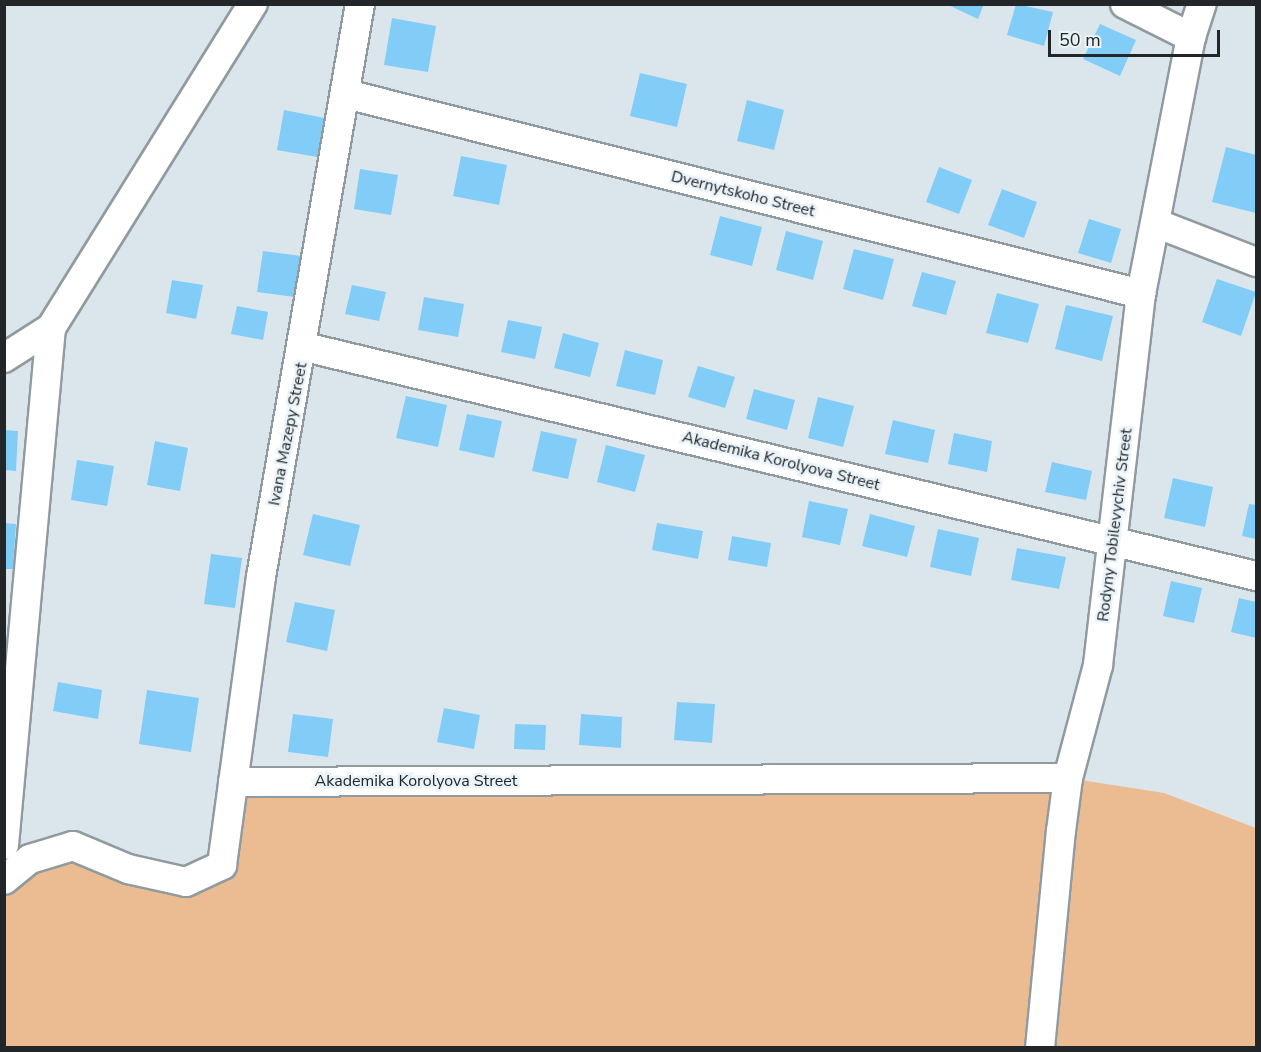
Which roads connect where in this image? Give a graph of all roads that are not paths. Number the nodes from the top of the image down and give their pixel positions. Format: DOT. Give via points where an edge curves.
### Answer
graph roads {
  1 [pos="253,4"];
  2 [pos="360,4"];
  3 [pos="1125,4"];
  4 [pos="1202,4"];
  5 [pos="1191,37"];
  6 [pos="346,94"];
  7 [pos="1158,224"];
  8 [pos="1257,262"];
  9 [pos="1141,294"];
  10 [pos="51,328"];
  11 [pos="305,347"];
  12 [pos="4,358"];
  13 [pos="1114,542"];
  14 [pos="1257,576"];
  15 [pos="1068,778"];
  16 [pos="233,782"];
  17 [pos="5,808"];
  18 [pos="4,844"];
  19 [pos="4,880"];
  20 [pos="1040,1047"];
  1 -- 10 [label="street"];
  2 -- 6 [label="street, Ivana Mazepy Street"];
  3 -- 5 [label="street"];
  4 -- 5 [label="street, Rodyny Tobilevychiv Street"];
  5 -- 7 [label="street, Rodyny Tobilevychiv Street"];
  6 -- 9 [label="street, Dvernytskoho Street"];
  6 -- 11 [label="street, Ivana Mazepy Street"];
  7 -- 8 [label="street"];
  7 -- 9 [label="street, Rodyny Tobilevychiv Street"];
  9 -- 13 [label="street, Rodyny Tobilevychiv Street"];
  10 -- 12 [label="street"];
  10 -- 17 [label="street"];
  11 -- 13 [label="street, Akademika Korolyova Street"];
  11 -- 16 [label="street, Ivana Mazepy Street" via="261,577"];
  13 -- 14 [label="street, Akademika Korolyova Street"];
  13 -- 15 [label="street, Rodyny Tobilevychiv Street" via="1098,665"];
  15 -- 16 [label="street, Akademika Korolyova Street"];
  15 -- 20 [label="street, Rodyny Tobilevychiv Street"];
  16 -- 19 [label="street, Ivana Mazepy Street" via="222,865 186,882 128,869 73,846 30,859"];
  17 -- 18 [label="street"];
}
